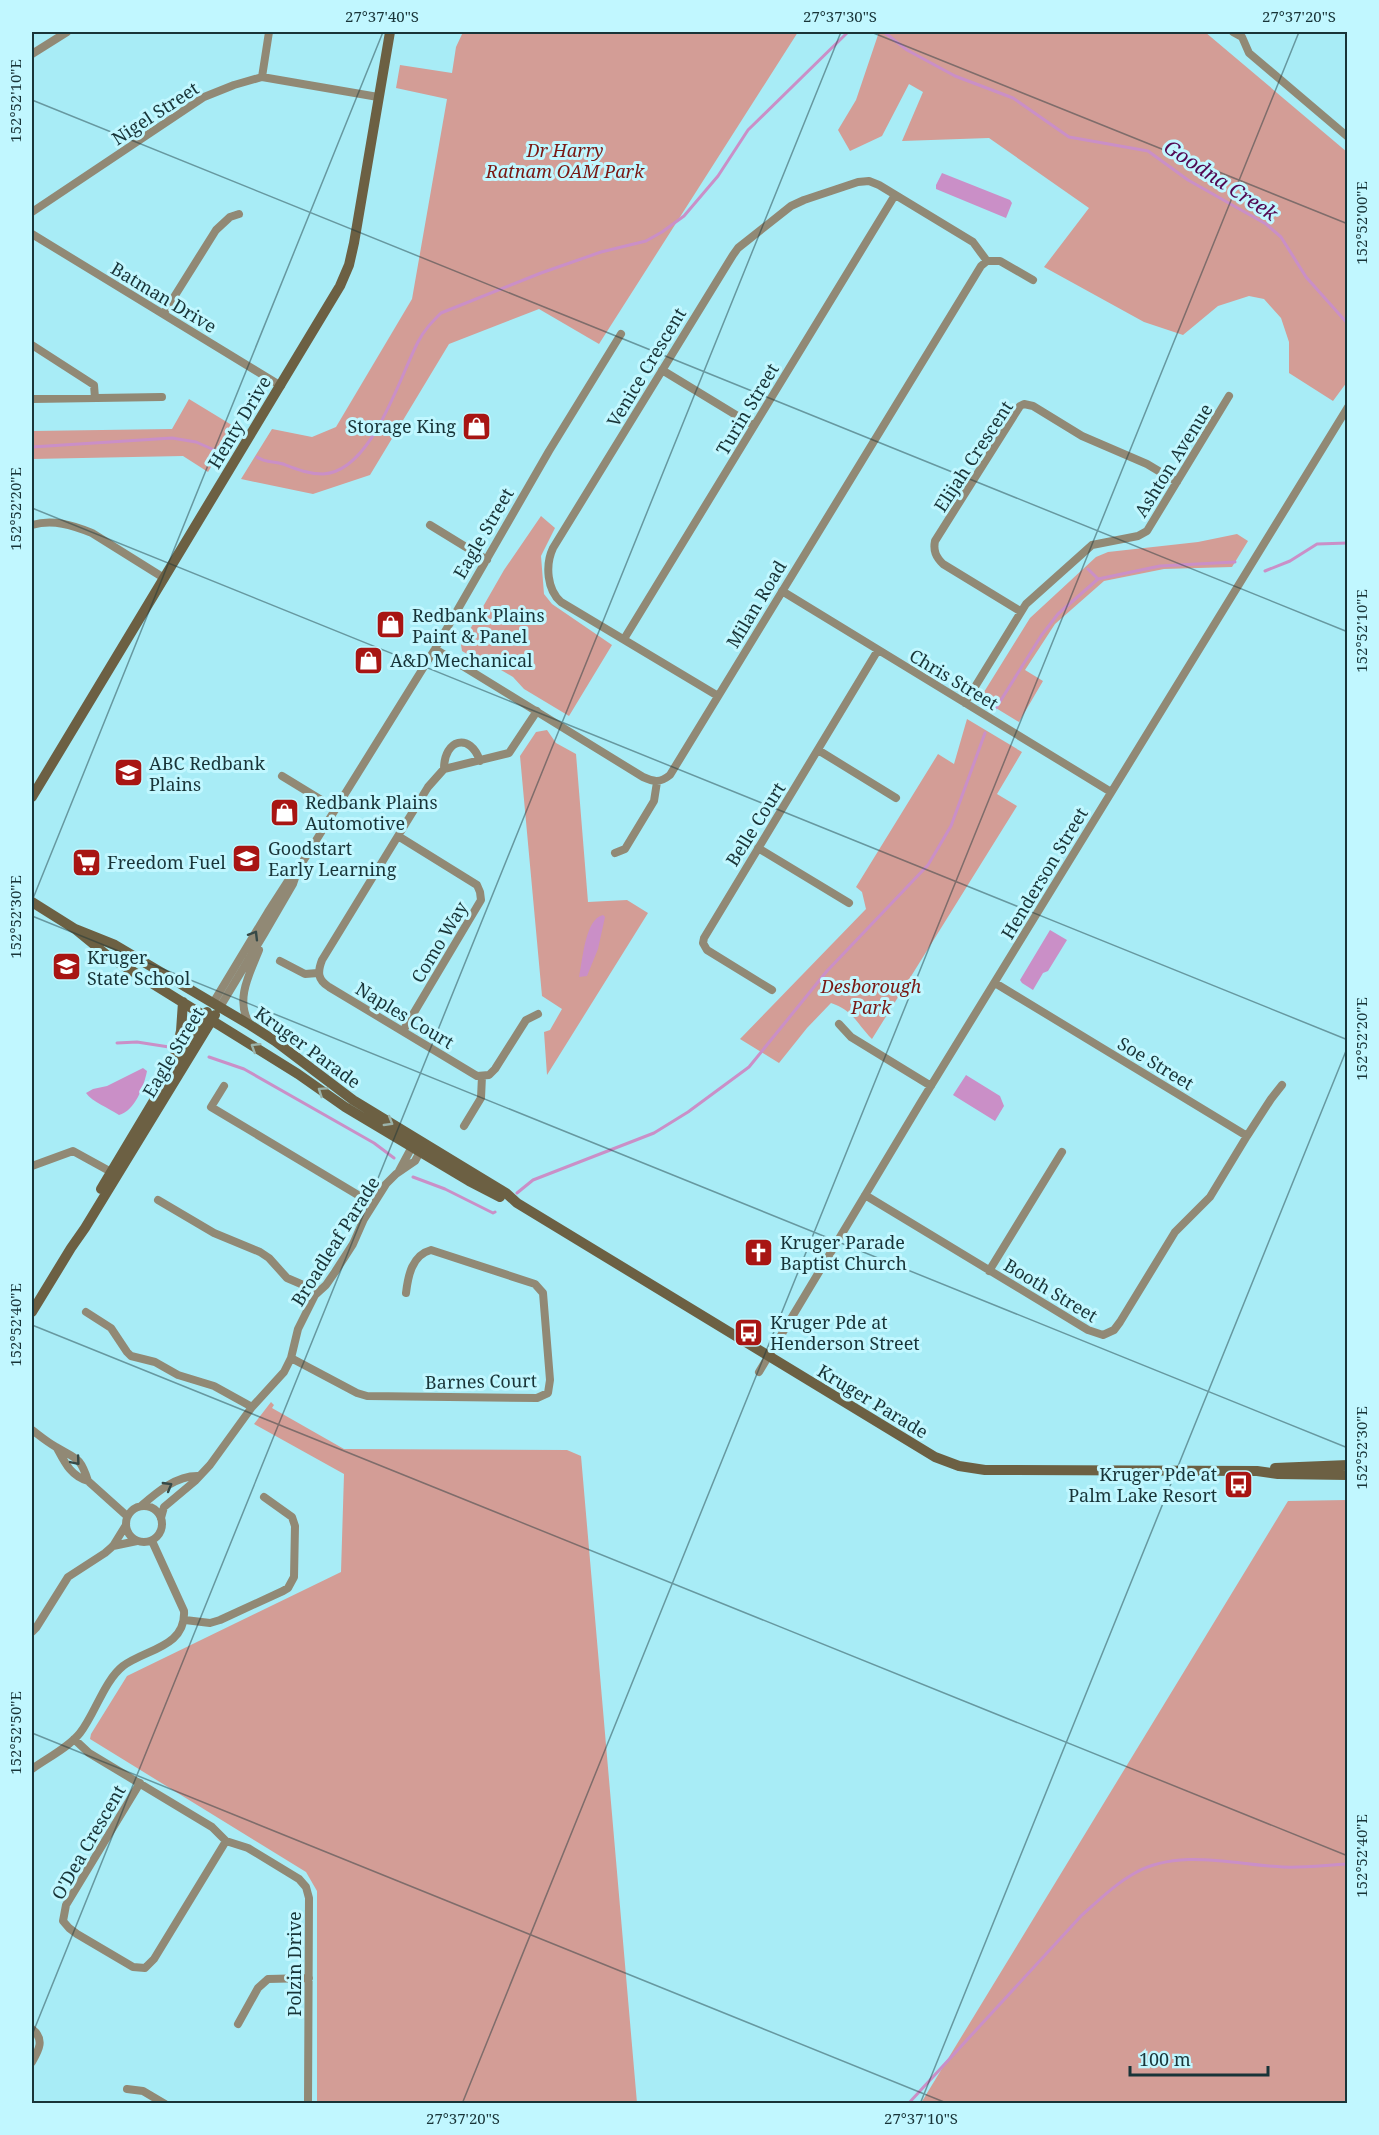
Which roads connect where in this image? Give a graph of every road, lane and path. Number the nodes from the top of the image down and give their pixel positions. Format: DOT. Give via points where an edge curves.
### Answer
graph roads {
  1 [pos="67,32"];
  2 [pos="269,32"];
  3 [pos="390,32"];
  4 [pos="1233,32"];
  5 [pos="1244,34"];
  6 [pos="32,54"];
  7 [pos="262,77"];
  8 [pos="378,97"];
  9 [pos="1347,137"];
  10 [pos="895,195"];
  11 [pos="32,212"];
  12 [pos="239,214"];
  13 [pos="32,234"];
  14 [pos="987,261"];
  15 [pos="1033,280"];
  16 [pos="164,314"];
  17 [pos="621,334"];
  18 [pos="32,345"];
  19 [pos="662,370"];
  20 [pos="281,386"];
  21 [pos="1229,396"];
  22 [pos="162,397"];
  23 [pos="95,398"];
  24 [pos="32,399"];
  25 [pos="1347,407"];
  26 [pos="754,426"];
  27 [pos="1177,482"];
  28 [pos="32,525"];
  29 [pos="430,525"];
  30 [pos="487,560"];
  31 [pos="164,578"];
  32 [pos="782,591"];
  33 [pos="1020,611"];
  34 [pos="624,639"];
  35 [pos="435,649"];
  36 [pos="878,650"];
  37 [pos="718,696"];
  38 [pos="965,703"];
  39 [pos="537,711"];
  40 [pos="818,750"];
  41 [pos="480,761"];
  42 [pos="444,770"];
  43 [pos="282,776"];
  44 [pos="657,782"];
  45 [pos="1111,792"];
  46 [pos="32,797"];
  47 [pos="896,798"];
  48 [pos="336,809"];
  49 [pos="398,836"];
  50 [pos="758,848"];
  51 [pos="615,853"];
  52 [pos="297,871"];
  53 [pos="32,902"];
  54 [pos="849,903"];
  55 [pos="75,929"];
  56 [pos="264,934"];
  57 [pos="280,961"];
  58 [pos="318,973"];
  59 [pos="996,983"];
  60 [pos="772,990"];
  61 [pos="183,1002"];
  62 [pos="216,1005"];
  63 [pos="538,1014"];
  64 [pos="208,1018"];
  65 [pos="839,1024"];
  66 [pos="250,1025"];
  67 [pos="403,1031"];
  68 [pos="172,1069"];
  69 [pos="482,1076"];
  70 [pos="1282,1085"];
  71 [pos="224,1086"];
  72 [pos="931,1086"];
  73 [pos="464,1126"];
  74 [pos="1247,1137"];
  75 [pos="418,1145"];
  76 [pos="1062,1152"];
  77 [pos="32,1166"];
  78 [pos="114,1173"];
  79 [pos="865,1195"];
  80 [pos="158,1200"];
  81 [pos="373,1204"];
  82 [pos="988,1270"];
  83 [pos="406,1293"];
  84 [pos="315,1294"];
  85 [pos="32,1312"];
  86 [pos="86,1312"];
  87 [pos="768,1356"];
  88 [pos="291,1358"];
  89 [pos="759,1372"];
  90 [pos="252,1407"];
  91 [pos="32,1430"];
  92 [pos="57,1448"];
  93 [pos="1347,1465"];
  94 [pos="1257,1471"];
  95 [pos="1347,1475"];
  96 [pos="199,1476"];
  97 [pos="88,1481"];
  98 [pos="264,1497"];
  99 [pos="141,1506"];
  100 [pos="161,1518"];
  101 [pos="126,1520"];
  102 [pos="137,1541"];
  103 [pos="152,1541"];
  104 [pos="113,1545"];
  105 [pos="185,1620"];
  106 [pos="32,1632"];
  107 [pos="74,1739"];
  108 [pos="32,1770"];
  109 [pos="140,1783"];
  110 [pos="226,1840"];
  111 [pos="309,1978"];
  112 [pos="238,2024"];
  113 [pos="32,2029"];
  114 [pos="32,2062"];
  115 [pos="126,2089"];
  116 [pos="165,2103"];
  117 [pos="308,2103"];
  1 -- 6 [label="street"];
  2 -- 7 [label="street"];
  3 -- 8 [label="street, Henty Drive"];
  4 -- 5 [label="street"];
  5 -- 9 [label="street" via="1249,53"];
  7 -- 8 [label="street, Nigel Street"];
  7 -- 11 [label="street, Nigel Street" via="204,97"];
  8 -- 20 [label="street, Henty Drive" via="349,265"];
  10 -- 14 [label="street, Venice Crescent" via="973,242"];
  10 -- 19 [label="street, Venice Crescent" via="864,181 791,206 732,255"];
  10 -- 26 [label="street, Turin Street"];
  12 -- 16 [label="street" via="216,230"];
  13 -- 16 [label="street, Batman Drive"];
  14 -- 15 [label="street" via="1000,261"];
  14 -- 32 [label="street, Milan Road"];
  16 -- 20 [label="street, Batman Drive"];
  17 -- 30 [label="street, Eagle Street"];
  18 -- 23 [label="street" via="94,385"];
  19 -- 26 [label="street"];
  19 -- 34 [label="street, Venice Crescent" via="553,548 549,561 555,597"];
  20 -- 31 [label="street, Henty Drive"];
  21 -- 27 [label="street, Ashton Avenue"];
  22 -- 23 [label="street"];
  23 -- 24 [label="street"];
  25 -- 45 [label="street, Henderson Street"];
  26 -- 34 [label="street, Turin Street"];
  27 -- 33 [label="street, Ashton Avenue" via="1147,531 1092,545"];
  27 -- 33 [label="street, Elijah Crescent" via="1148,464 1082,436 1029,404 1020,406 934,547 943,564"];
  28 -- 31 [label="street" via="58,522 92,533"];
  29 -- 30 [label="street"];
  30 -- 35 [label="street, Eagle Street"];
  31 -- 46 [label="street, Henty Drive"];
  32 -- 36 [label="street, Chris Street"];
  32 -- 37 [label="street, Milan Road"];
  33 -- 38 [label="street, Ashton Avenue"];
  34 -- 37 [label="street, Venice Crescent"];
  35 -- 39 [label="street"];
  35 -- 48 [label="street, Eagle Street"];
  36 -- 38 [label="street, Chris Street"];
  36 -- 40 [label="street, Belle Court"];
  37 -- 44 [label="street, Milan Road" via="670,775"];
  38 -- 45 [label="street, Chris Street"];
  39 -- 41 [label="street" via="509,753"];
  39 -- 44 [label="street"];
  40 -- 47 [label="street"];
  40 -- 50 [label="street, Belle Court"];
  41 -- 42 [label="street"];
  41 -- 42 [label="street" via="472,747 456,743 447,752"];
  42 -- 49 [label="street" via="428,787"];
  43 -- 48 [label="street"];
  44 -- 51 [label="street" via="654,801 624,849"];
  45 -- 59 [label="street, Henderson Street"];
  48 -- 52 [label="street, Eagle Street"];
  49 -- 58 [label="street" via="321,960"];
  49 -- 67 [label="street, Como Way" via="470,879 477,885 481,900"];
  50 -- 54 [label="street"];
  50 -- 60 [label="street, Belle Court" via="703,943 712,954"];
  52 -- 56 [label="street, Eagle Street"];
  62 -- 52 [label="street, Eagle Street, one-way" via="268,912"];
  53 -- 55 [label="street, Kruger Parade"];
  55 -- 61 [label="street, Kruger Parade" via="108,956"];
  55 -- 62 [label="street, Kruger Parade" via="115,945"];
  56 -- 62 [label="street, Eagle Street"];
  56 -- 66 [label="street" via="248,974 243,1001 243,1013"];
  57 -- 58 [label="street, Naples Court" via="305,974"];
  58 -- 67 [label="street, Naples Court" via="324,984"];
  59 -- 72 [label="street, Henderson Street"];
  59 -- 74 [label="street, Soe Street"];
  61 -- 64 [label="street, Kruger Parade"];
  61 -- 68 [label="street"];
  62 -- 64 [label="street, Eagle Street"];
  62 -- 66 [label="street, Kruger Parade"];
  63 -- 69 [label="street" via="526,1020 495,1070"];
  64 -- 68 [label="street, Eagle Street"];
  75 -- 64 [label="street, Kruger Parade, one-way"];
  64 -- 78 [label="street, Eagle Street"];
  65 -- 72 [label="street" via="850,1037"];
  66 -- 75 [label="street, Kruger Parade, one-way"];
  67 -- 69 [label="street, Naples Court"];
  68 -- 78 [label="street, Eagle Street"];
  69 -- 73 [label="street" via="480,1098"];
  70 -- 74 [label="street"];
  71 -- 81 [label="street" via="212,1107"];
  72 -- 79 [label="street, Henderson Street"];
  74 -- 82 [label="street, Booth Street" via="1215,1190 1175,1232 1120,1322 1108,1334 1096,1334"];
  75 -- 81 [label="street, Broadleaf Parade" via="415,1161 386,1184"];
  75 -- 87 [label="street, Kruger Parade" via="506,1193"];
  76 -- 82 [label="street"];
  77 -- 78 [label="street" via="73,1151"];
  78 -- 85 [label="street, Eagle Street"];
  79 -- 82 [label="street, Booth Street"];
  79 -- 87 [label="street, Henderson Street"];
  80 -- 84 [label="street" via="214,1233 260,1252 287,1278"];
  81 -- 84 [label="street, Broadleaf Parade" via="335,1272"];
  83 -- 88 [label="street, Barnes Court" via="415,1262 431,1250 535,1284 543,1293 548,1393 537,1398 367,1396"];
  84 -- 88 [label="street, Broadleaf Parade" via="298,1329"];
  86 -- 90 [label="street" via="111,1328 132,1356 214,1386"];
  87 -- 89 [label="street, Henderson Street"];
  87 -- 94 [label="street, Kruger Parade" via="935,1457 967,1468"];
  88 -- 90 [label="street, Broadleaf Parade" via="284,1372"];
  90 -- 96 [label="street, Broadleaf Parade"];
  91 -- 92 [label="street"];
  92 -- 97 [label="street" via="72,1473"];
  92 -- 97 [label="street, one-way" via="78,1459"];
  93 -- 94 [label="street, Kruger Parade"];
  94 -- 95 [label="street, Kruger Parade"];
  99 -- 96 [label="street, one-way" via="178,1480"];
  96 -- 100 [label="street, Broadleaf Parade" via="164,1507"];
  97 -- 101 [label="street"];
  98 -- 105 [label="street" via="292,1517 295,1526 291,1583 283,1591 220,1620"];
  99 -- 100 [label="street" via="153,1508"];
  99 -- 101 [label="street" via="133,1509"];
  100 -- 103 [label="street" via="161,1532"];
  101 -- 102 [label="street" via="130,1536"];
  101 -- 104 [label="street"];
  102 -- 103 [label="street"];
  102 -- 104 [label="street"];
  103 -- 105 [label="street" via="182,1604"];
  104 -- 106 [label="street" via="68,1577"];
  105 -- 107 [label="street" via="173,1641 118,1671"];
  107 -- 108 [label="street"];
  107 -- 109 [label="street, Polzin Drive" via="89,1753"];
  109 -- 110 [label="street, Polzin Drive" via="212,1827"];
  109 -- 110 [label="street, O'Dea Crescent" via="66,1905 63,1921 69,1928 133,1967 145,1968"];
  110 -- 111 [label="street, Polzin Drive" via="248,1848 306,1887"];
  111 -- 112 [label="street" via="268,1979 258,1988"];
  111 -- 117 [label="street, Polzin Drive"];
  113 -- 114 [label="street" via="40,2039"];
  115 -- 116 [label="street" via="143,2091"];
}
